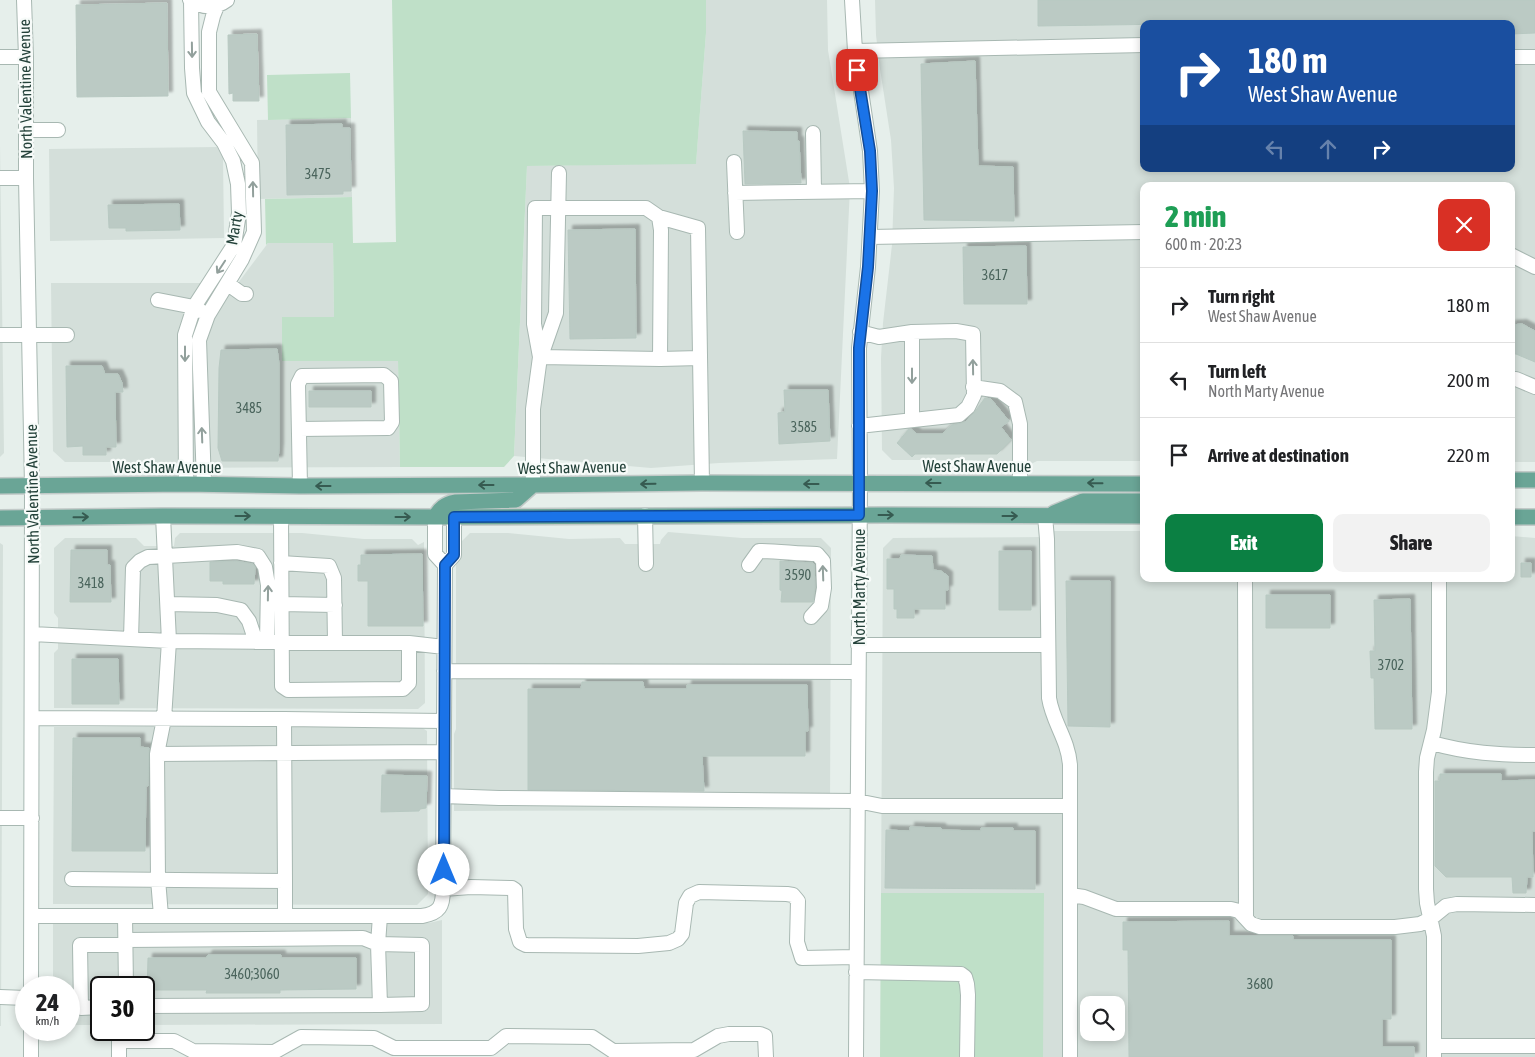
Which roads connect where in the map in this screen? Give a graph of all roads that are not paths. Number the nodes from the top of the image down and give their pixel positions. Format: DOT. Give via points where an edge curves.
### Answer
graph roads {
  1 [pos="24,0"];
  2 [pos="190,0"];
  3 [pos="852,0"];
  4 [pos="222,3"];
  5 [pos="1140,45"];
  6 [pos="855,51"];
  7 [pos="26,57"];
  8 [pos="1515,57"];
  9 [pos="1535,57"];
  10 [pos="0,58"];
  11 [pos="225,116"];
  12 [pos="203,124"];
  13 [pos="26,130"];
  14 [pos="58,130"];
  15 [pos="814,133"];
  16 [pos="734,162"];
  17 [pos="559,173"];
  18 [pos="0,178"];
  19 [pos="26,178"];
  20 [pos="814,191"];
  21 [pos="872,191"];
  22 [pos="735,192"];
  23 [pos="558,207"];
  24 [pos="659,217"];
  25 [pos="737,232"];
  26 [pos="1140,232"];
  27 [pos="870,237"];
  28 [pos="1515,256"];
  29 [pos="1535,267"];
  30 [pos="228,284"];
  31 [pos="246,294"];
  32 [pos="158,300"];
  33 [pos="194,307"];
  34 [pos="208,315"];
  35 [pos="860,332"];
  36 [pos="912,332"];
  37 [pos="0,335"];
  38 [pos="29,335"];
  39 [pos="67,335"];
  40 [pos="540,357"];
  41 [pos="700,358"];
  42 [pos="660,359"];
  43 [pos="1515,379"];
  44 [pos="973,387"];
  45 [pos="1535,387"];
  46 [pos="912,419"];
  47 [pos="859,426"];
  48 [pos="299,429"];
  49 [pos="1515,480"];
  50 [pos="1535,480"];
  51 [pos="702,483"];
  52 [pos="1020,483"];
  53 [pos="186,484"];
  54 [pos="204,484"];
  55 [pos="860,484"];
  56 [pos="1140,484"];
  57 [pos="533,485"];
  58 [pos="0,486"];
  59 [pos="32,486"];
  60 [pos="300,486"];
  61 [pos="1140,501"];
  62 [pos="645,515"];
  63 [pos="859,515"];
  64 [pos="163,516"];
  65 [pos="281,516"];
  66 [pos="1045,516"];
  67 [pos="1140,516"];
  68 [pos="435,517"];
  69 [pos="454,517"];
  70 [pos="1515,517"];
  71 [pos="1535,517"];
  72 [pos="0,518"];
  73 [pos="32,518"];
  74 [pos="165,555"];
  75 [pos="281,564"];
  76 [pos="646,564"];
  77 [pos="445,565"];
  78 [pos="749,565"];
  79 [pos="1245,582"];
  80 [pos="1439,582"];
  81 [pos="168,604"];
  82 [pos="281,604"];
  83 [pos="335,605"];
  84 [pos="811,617"];
  85 [pos="32,634"];
  86 [pos="131,639"];
  87 [pos="169,641"];
  88 [pos="262,642"];
  89 [pos="281,642"];
  90 [pos="335,642"];
  91 [pos="409,643"];
  92 [pos="858,645"];
  93 [pos="1048,645"];
  94 [pos="444,647"];
  95 [pos="444,671"];
  96 [pos="858,672"];
  97 [pos="32,718"];
  98 [pos="164,719"];
  99 [pos="284,719"];
  100 [pos="443,721"];
  101 [pos="1432,743"];
  102 [pos="443,752"];
  103 [pos="284,753"];
  104 [pos="157,754"];
  105 [pos="1535,755"];
  106 [pos="444,796"];
  107 [pos="858,801"];
  108 [pos="1070,806"];
  109 [pos="0,818"];
  110 [pos="32,818"];
  111 [pos="72,879"];
  112 [pos="158,880"];
  113 [pos="284,881"];
  114 [pos="443,889"];
  115 [pos="1070,895"];
  116 [pos="1535,905"];
  117 [pos="285,915"];
  118 [pos="32,916"];
  119 [pos="125,916"];
  120 [pos="161,916"];
  121 [pos="380,916"];
  122 [pos="1246,917"];
  123 [pos="1430,919"];
  124 [pos="125,942"];
  125 [pos="378,944"];
  126 [pos="856,957"];
  127 [pos="856,972"];
  128 [pos="31,976"];
  129 [pos="126,976"];
  130 [pos="0,997"];
  131 [pos="15,998"];
  132 [pos="380,1005"];
  133 [pos="155,1006"];
  134 [pos="90,1008"];
  135 [pos="31,1041"];
  136 [pos="1535,1046"];
  137 [pos="1434,1051"];
  138 [pos="31,1057"];
  139 [pos="119,1057"];
  140 [pos="766,1057"];
  141 [pos="856,1057"];
  142 [pos="966,1057"];
  143 [pos="1070,1057"];
  1 -- 7 [label="street, North Valentine Avenue"];
  2 -- 4 [label="street" via="208,7"];
  2 -- 12 [label="street, Marty, one-way" via="194,93"];
  3 -- 6 [label="street, North Marty Avenue"];
  4 -- 11 [label="street, Marty" via="213,16 209,32 209,92"];
  5 -- 6 [label="street"];
  6 -- 21 [label="street, North Marty Avenue" via="870,151"];
  7 -- 10 [label="street"];
  7 -- 13 [label="street, North Valentine Avenue"];
  8 -- 9 [label="street"];
  11 -- 12 [label="street"];
  30 -- 11 [label="street, Marty, one-way" via="254,232 252,163"];
  12 -- 33 [label="street, Marty, one-way" via="224,143 233,161 239,213 234,246"];
  13 -- 14 [label="street"];
  13 -- 19 [label="street, North Valentine Avenue"];
  15 -- 20 [label="street"];
  16 -- 22 [label="street"];
  17 -- 23 [label="street"];
  18 -- 19 [label="street"];
  19 -- 38 [label="street, North Valentine Avenue"];
  20 -- 21 [label="street"];
  20 -- 22 [label="street"];
  21 -- 27 [label="street, North Marty Avenue"];
  22 -- 25 [label="street"];
  23 -- 24 [label="street" via="646,208"];
  23 -- 40 [label="street" via="556,313"];
  23 -- 40 [label="street" via="535,208 534,324"];
  24 -- 41 [label="street" via="698,228"];
  24 -- 42 [label="street"];
  26 -- 27 [label="street"];
  27 -- 35 [label="street, North Marty Avenue"];
  28 -- 29 [label="street"];
  30 -- 31 [label="street"];
  30 -- 34 [label="street, Marty"];
  32 -- 33 [label="street"];
  33 -- 34 [label="street"];
  33 -- 53 [label="street, Marty, one-way" via="185,335"];
  54 -- 34 [label="street, Marty, one-way" via="199,340"];
  35 -- 36 [label="street" via="879,336"];
  35 -- 47 [label="street, North Marty Avenue"];
  44 -- 36 [label="street, one-way" via="972,334"];
  36 -- 46 [label="street, one-way"];
  37 -- 38 [label="street"];
  38 -- 39 [label="street"];
  38 -- 59 [label="street, North Valentine Avenue"];
  40 -- 42 [label="street"];
  40 -- 57 [label="street" via="532,409"];
  41 -- 42 [label="street"];
  41 -- 51 [label="street"];
  43 -- 45 [label="street"];
  44 -- 46 [label="street" via="974,396 959,416"];
  44 -- 52 [label="street" via="1000,391 1015,402 1020,424"];
  46 -- 47 [label="street"];
  47 -- 55 [label="street, North Marty Avenue"];
  48 -- 48 [label="street" via="298,384 302,376 384,375 391,381 392,422 388,428"];
  48 -- 60 [label="street"];
  49 -- 50 [label="main road"];
  55 -- 51 [label="main road, West Shaw Avenue, one-way"];
  51 -- 57 [label="main road, West Shaw Avenue, one-way"];
  52 -- 55 [label="main road, West Shaw Avenue, one-way"];
  56 -- 52 [label="main road, West Shaw Avenue, one-way"];
  53 -- 54 [label="main road, West Shaw Avenue"];
  53 -- 59 [label="main road, West Shaw Avenue"];
  54 -- 60 [label="main road, West Shaw Avenue"];
  55 -- 63 [label="street, North Marty Avenue"];
  57 -- 60 [label="main road, West Shaw Avenue, one-way"];
  57 -- 68 [label="main road" via="516,500 455,502 446,504"];
  58 -- 59 [label="main road, West Shaw Avenue"];
  59 -- 73 [label="street, North Valentine Avenue"];
  61 -- 66 [label="main road" via="1082,501"];
  62 -- 63 [label="main road"];
  62 -- 69 [label="main road"];
  62 -- 76 [label="street"];
  63 -- 66 [label="main road, one-way"];
  63 -- 92 [label="street, North Marty Avenue"];
  64 -- 65 [label="main road, one-way"];
  73 -- 64 [label="main road, one-way"];
  64 -- 74 [label="street"];
  65 -- 68 [label="main road, one-way"];
  65 -- 75 [label="street"];
  66 -- 67 [label="main road"];
  66 -- 93 [label="street"];
  68 -- 69 [label="main road"];
  68 -- 77 [label="street" via="435,554"];
  69 -- 77 [label="street" via="454,555"];
  70 -- 71 [label="main road"];
  72 -- 73 [label="main road"];
  73 -- 85 [label="street, North Valentine Avenue"];
  74 -- 81 [label="street"];
  74 -- 86 [label="street" via="140,560 132,568"];
  88 -- 74 [label="street, one-way" via="268,584 265,567 258,556 237,552"];
  75 -- 82 [label="street"];
  75 -- 83 [label="street" via="330,566"];
  77 -- 94 [label="street"];
  84 -- 78 [label="street, one-way" via="821,606 824,588 823,561 817,554 759,551"];
  79 -- 122 [label="street"];
  80 -- 101 [label="street" via="1439,692"];
  81 -- 87 [label="street"];
  81 -- 88 [label="street" via="217,605 241,610"];
  82 -- 83 [label="street"];
  82 -- 89 [label="street"];
  83 -- 90 [label="street"];
  85 -- 86 [label="street"];
  85 -- 97 [label="street, North Valentine Avenue"];
  86 -- 87 [label="street"];
  87 -- 88 [label="street"];
  87 -- 98 [label="street"];
  88 -- 89 [label="street"];
  89 -- 90 [label="street"];
  89 -- 91 [label="street" via="282,686 288,690 403,689 409,684"];
  90 -- 91 [label="street"];
  91 -- 94 [label="street"];
  92 -- 93 [label="street"];
  92 -- 96 [label="street, North Marty Avenue"];
  93 -- 108 [label="street" via="1051,712 1069,751"];
  94 -- 95 [label="street"];
  95 -- 96 [label="street"];
  95 -- 100 [label="street"];
  96 -- 107 [label="street, North Marty Avenue"];
  97 -- 98 [label="street"];
  97 -- 110 [label="street, North Valentine Avenue"];
  98 -- 99 [label="street"];
  98 -- 104 [label="street"];
  99 -- 100 [label="street"];
  99 -- 103 [label="street"];
  100 -- 102 [label="street"];
  101 -- 105 [label="street" via="1457,750"];
  101 -- 123 [label="street" via="1426,772 1426,889"];
  102 -- 103 [label="street"];
  102 -- 106 [label="street"];
  103 -- 104 [label="street"];
  103 -- 113 [label="street"];
  104 -- 112 [label="street"];
  106 -- 107 [label="street"];
  106 -- 114 [label="street"];
  107 -- 108 [label="street" via="882,806"];
  107 -- 126 [label="street, North Marty Avenue"];
  108 -- 115 [label="street"];
  109 -- 110 [label="street"];
  110 -- 118 [label="street, North Valentine Avenue"];
  111 -- 112 [label="street"];
  112 -- 113 [label="street"];
  112 -- 120 [label="street"];
  113 -- 117 [label="street"];
  114 -- 121 [label="street" via="440,909 432,914"];
  114 -- 126 [label="street" via="515,890 516,930 520,942 526,945 638,946 669,943 682,934 690,896 700,892 787,894 798,901 796,942 802,958"];
  115 -- 122 [label="street" via="1116,909 1231,909"];
  115 -- 143 [label="street"];
  116 -- 123 [label="street" via="1456,904 1446,906"];
  117 -- 120 [label="street"];
  117 -- 121 [label="street"];
  118 -- 119 [label="street"];
  118 -- 128 [label="street, North Valentine Avenue"];
  119 -- 120 [label="street"];
  119 -- 124 [label="street"];
  121 -- 125 [label="street"];
  122 -- 123 [label="street" via="1260,927 1395,927 1420,924"];
  123 -- 137 [label="street" via="1434,936"];
  124 -- 125 [label="street" via="363,938"];
  124 -- 129 [label="street"];
  124 -- 134 [label="street" via="80,945 81,1008"];
  125 -- 132 [label="street"];
  125 -- 132 [label="street" via="422,945 422,1004"];
  126 -- 127 [label="street, North Marty Avenue"];
  127 -- 141 [label="street, North Marty Avenue"];
  127 -- 142 [label="street" via="961,974 965,977 968,994"];
  130 -- 131 [label="street"];
  132 -- 133 [label="street"];
  135 -- 138 [label="street"];
  136 -- 137 [label="street"];
  139 -- 140 [label="street" via="119,1041 174,1041 193,1052 274,1052 301,1037 374,1038 394,1048 491,1048 506,1036 592,1037 613,1051 694,1050 718,1036 760,1034 765,1036"];
}
